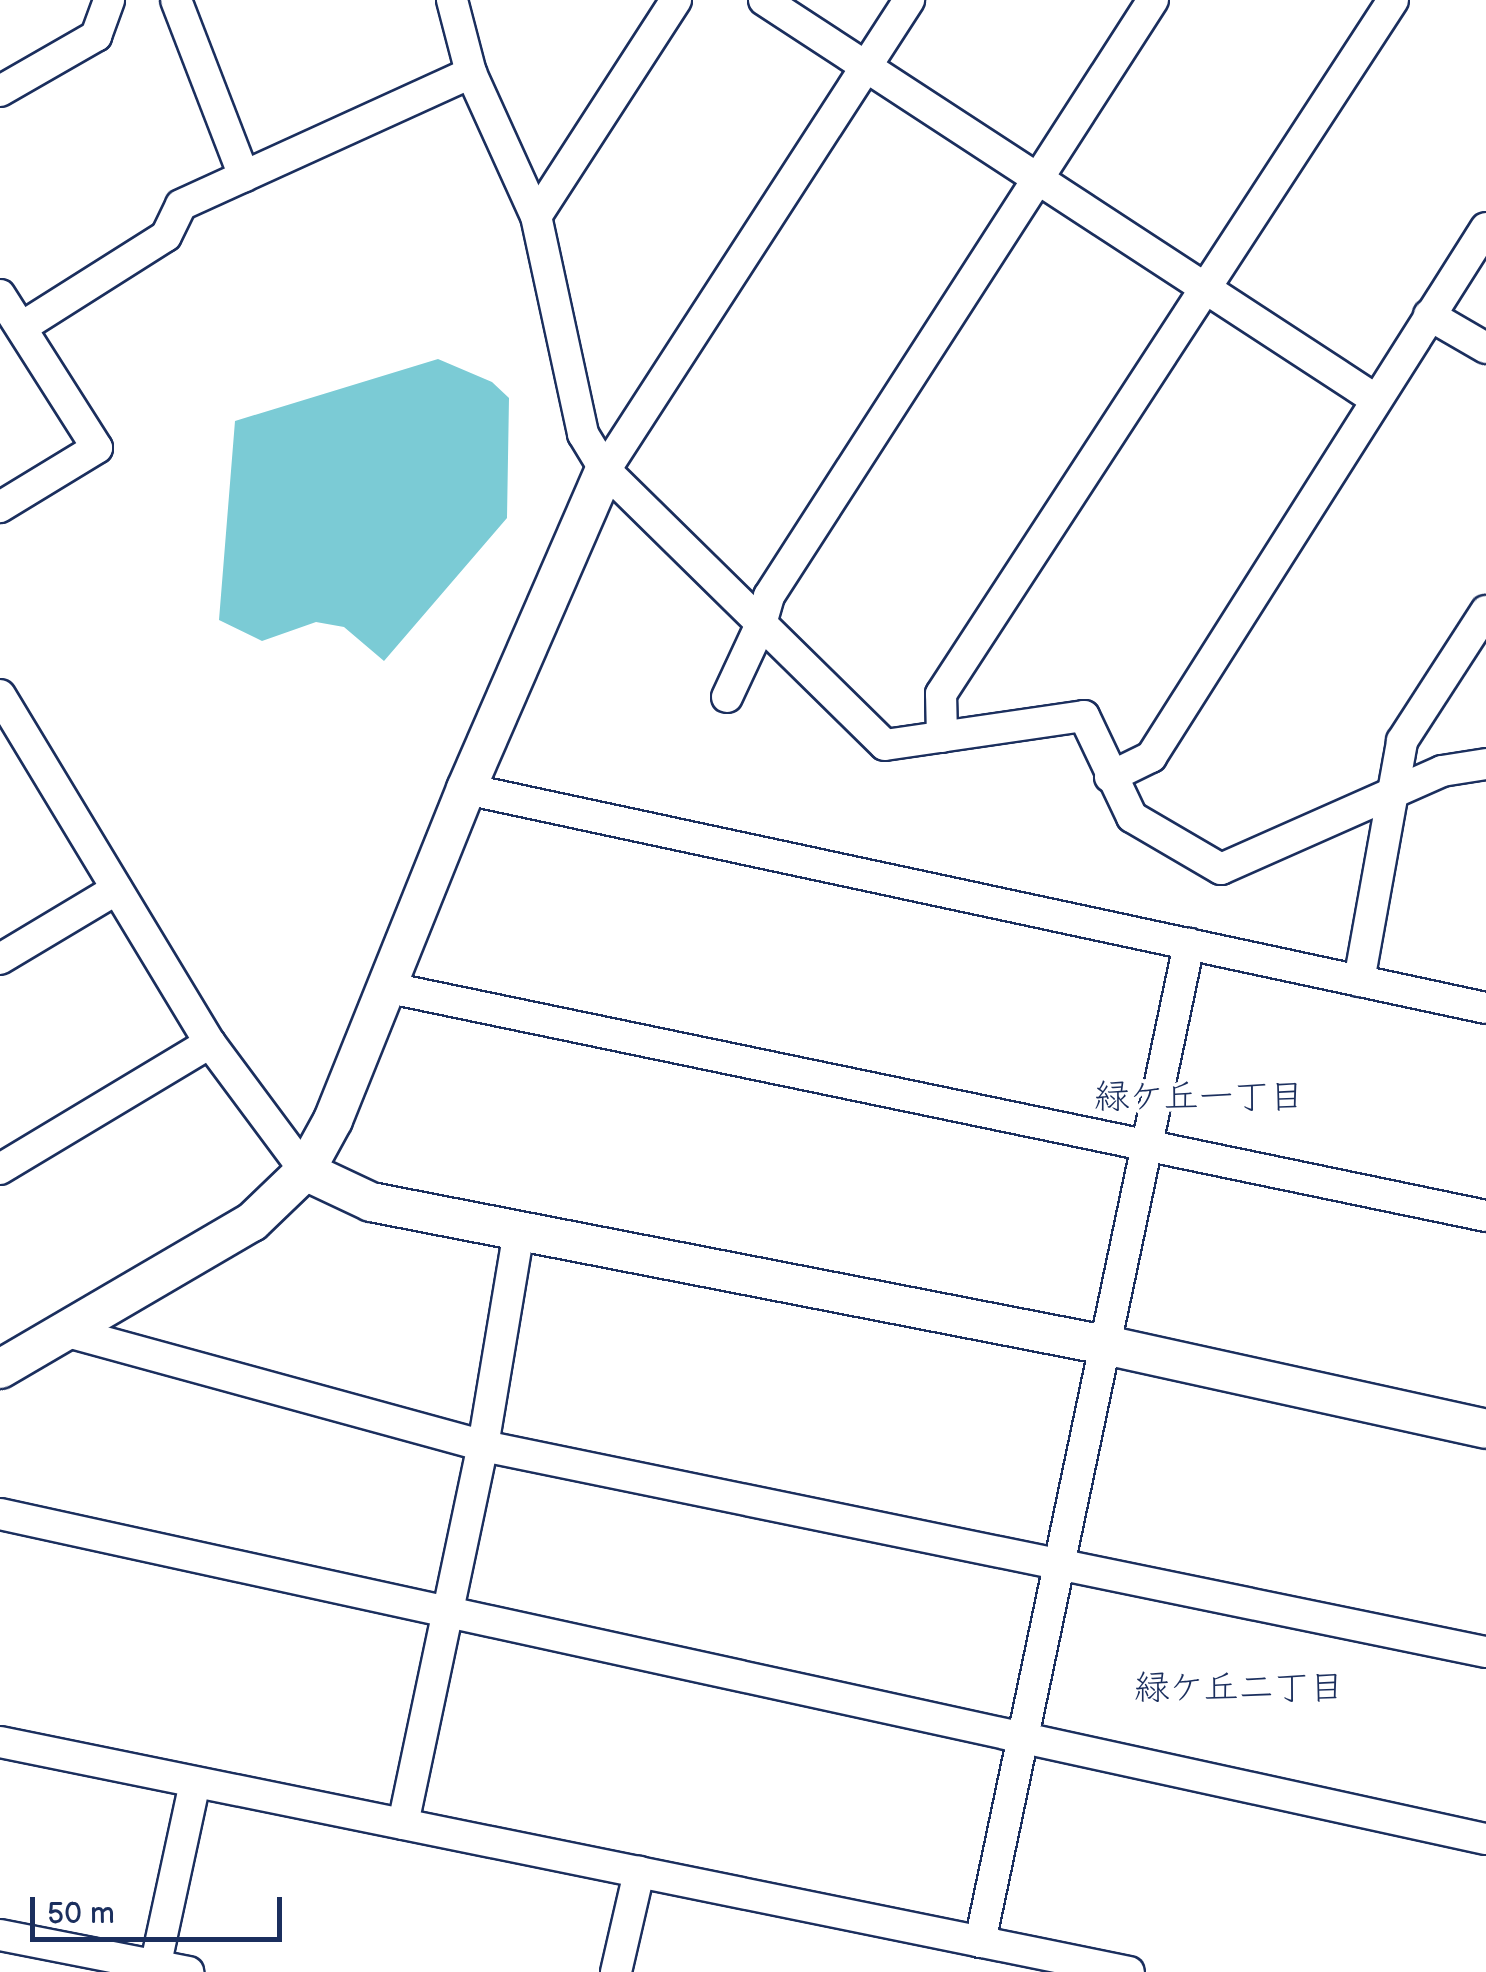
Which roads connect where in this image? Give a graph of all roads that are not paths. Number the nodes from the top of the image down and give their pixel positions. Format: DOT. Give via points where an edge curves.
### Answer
graph roads {
  1 [pos="109,0"];
  2 [pos="176,0"];
  3 [pos="452,0"];
  4 [pos="676,0"];
  5 [pos="764,0"];
  6 [pos="909,0"];
  7 [pos="1153,0"];
  8 [pos="1393,0"];
  9 [pos="866,66"];
  10 [pos="471,72"];
  11 [pos="0,91"];
  12 [pos="244,176"];
  13 [pos="1037,179"];
  14 [pos="536,216"];
  15 [pos="1486,228"];
  16 [pos="1205,288"];
  17 [pos="0,295"];
  18 [pos="1429,315"];
  19 [pos="22,328"];
  20 [pos="1486,348"];
  21 [pos="1375,399"];
  22 [pos="605,470"];
  23 [pos="0,507"];
  24 [pos="1486,611"];
  25 [pos="762,624"];
  26 [pos="0,695"];
  27 [pos="726,697"];
  28 [pos="942,737"];
  29 [pos="12,743"];
  30 [pos="1486,764"];
  31 [pos="1110,776"];
  32 [pos="466,789"];
  33 [pos="1395,792"];
  34 [pos="117,889"];
  35 [pos="1189,944"];
  36 [pos="0,960"];
  37 [pos="1359,981"];
  38 [pos="385,987"];
  39 [pos="1486,1008"];
  40 [pos="210,1043"];
  41 [pos="1146,1146"];
  42 [pos="0,1168"];
  43 [pos="305,1171"];
  44 [pos="1486,1216"];
  45 [pos="520,1230"];
  46 [pos="64,1330"];
  47 [pos="1105,1345"];
  48 [pos="0,1369"];
  49 [pos="1486,1428"];
  50 [pos="483,1446"];
  51 [pos="0,1514"];
  52 [pos="1059,1564"];
  53 [pos="446,1612"];
  54 [pos="1486,1652"];
  55 [pos="1022,1738"];
  56 [pos="0,1742"];
  57 [pos="195,1782"];
  58 [pos="403,1824"];
  59 [pos="1486,1840"];
  60 [pos="639,1872"];
  61 [pos="0,1935"];
  62 [pos="980,1942"];
  63 [pos="155,1969"];
  64 [pos="188,1972"];
  65 [pos="616,1972"];
  66 [pos="1130,1972"];
  1 -- 11 [label="street" via="96,36"];
  2 -- 12 [label="street"];
  3 -- 10 [label="street"];
  4 -- 14 [label="street"];
  5 -- 9 [label="street"];
  6 -- 9 [label="street"];
  7 -- 13 [label="street"];
  8 -- 16 [label="street"];
  9 -- 13 [label="street"];
  9 -- 22 [label="street"];
  10 -- 12 [label="street"];
  10 -- 14 [label="street"];
  12 -- 19 [label="street" via="182,205 166,236"];
  13 -- 16 [label="street"];
  13 -- 25 [label="street" via="769,596"];
  14 -- 22 [label="street" via="583,434"];
  15 -- 18 [label="street"];
  16 -- 21 [label="street"];
  16 -- 28 [label="street" via="940,694"];
  17 -- 19 [label="street"];
  18 -- 20 [label="street"];
  18 -- 21 [label="street"];
  19 -- 23 [label="street" via="97,448"];
  21 -- 31 [label="street" via="1152,757"];
  22 -- 25 [label="street"];
  22 -- 32 [label="street"];
  24 -- 33 [label="street" via="1402,741"];
  25 -- 27 [label="street"];
  25 -- 28 [label="street" via="885,745"];
  26 -- 29 [label="street"];
  28 -- 31 [label="street" via="1084,716"];
  29 -- 34 [label="street"];
  30 -- 33 [label="street" via="1442,772"];
  31 -- 33 [label="street" via="1132,817 1221,870"];
  32 -- 35 [label="street"];
  32 -- 38 [label="street"];
  33 -- 37 [label="street"];
  34 -- 36 [label="street"];
  34 -- 40 [label="street"];
  35 -- 37 [label="street"];
  35 -- 41 [label="street"];
  37 -- 39 [label="street"];
  38 -- 41 [label="street"];
  38 -- 43 [label="street"];
  40 -- 42 [label="street"];
  40 -- 43 [label="street"];
  41 -- 44 [label="street"];
  41 -- 47 [label="street"];
  43 -- 45 [label="street" via="371,1202"];
  43 -- 46 [label="street" via="252,1222"];
  45 -- 47 [label="street"];
  45 -- 50 [label="street"];
  46 -- 48 [label="street"];
  46 -- 50 [label="street"];
  47 -- 49 [label="street"];
  47 -- 52 [label="street"];
  50 -- 52 [label="street"];
  50 -- 53 [label="street"];
  51 -- 53 [label="street"];
  52 -- 54 [label="street"];
  52 -- 55 [label="street"];
  53 -- 55 [label="street"];
  53 -- 58 [label="street"];
  55 -- 59 [label="street"];
  55 -- 62 [label="street"];
  56 -- 57 [label="street"];
  57 -- 58 [label="street"];
  57 -- 63 [label="street"];
  58 -- 60 [label="street"];
  60 -- 62 [label="street"];
  60 -- 65 [label="street"];
  61 -- 63 [label="street"];
  62 -- 66 [label="street"];
  63 -- 64 [label="street"];
}
